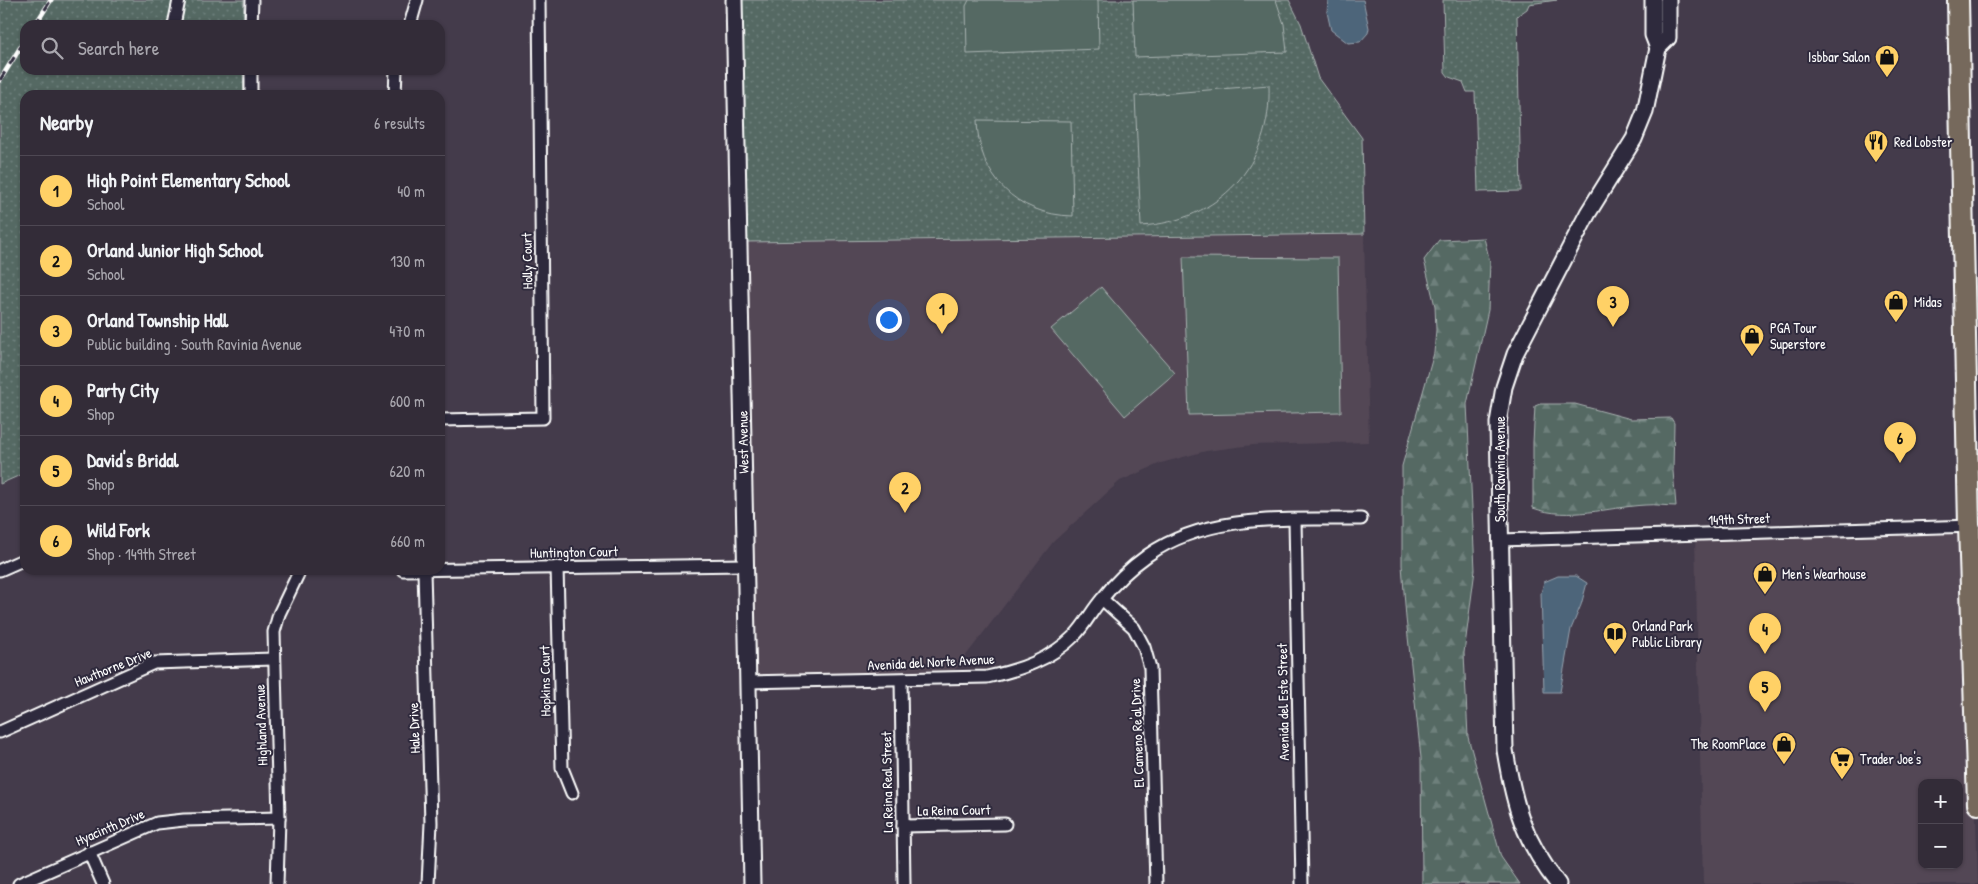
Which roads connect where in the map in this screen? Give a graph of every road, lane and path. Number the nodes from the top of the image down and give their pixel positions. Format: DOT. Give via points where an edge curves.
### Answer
graph roads {
  1 [pos="179,0"];
  2 [pos="252,0"];
  3 [pos="417,0"];
  4 [pos="539,0"];
  5 [pos="734,0"];
  6 [pos="1653,0"];
  7 [pos="1668,0"];
  8 [pos="1958,0"];
  9 [pos="175,20"];
  10 [pos="251,20"];
  11 [pos="411,20"];
  12 [pos="1658,48"];
  13 [pos="251,75"];
  14 [pos="396,75"];
  15 [pos="251,90"];
  16 [pos="395,90"];
  17 [pos="445,420"];
  18 [pos="1361,519"];
  19 [pos="1295,520"];
  20 [pos="1973,526"];
  21 [pos="1501,540"];
  22 [pos="20,561"];
  23 [pos="745,565"];
  24 [pos="557,567"];
  25 [pos="0,570"];
  26 [pos="445,570"];
  27 [pos="298,575"];
  28 [pos="424,575"];
  29 [pos="1102,599"];
  30 [pos="274,660"];
  31 [pos="901,680"];
  32 [pos="748,682"];
  33 [pos="0,732"];
  34 [pos="572,793"];
  35 [pos="1978,804"];
  36 [pos="279,818"];
  37 [pos="1005,824"];
  38 [pos="903,826"];
  39 [pos="89,852"];
  40 [pos="18,884"];
  41 [pos="103,884"];
  42 [pos="277,884"];
  43 [pos="428,884"];
  44 [pos="752,884"];
  45 [pos="904,884"];
  46 [pos="1156,884"];
  47 [pos="1302,884"];
  48 [pos="1558,884"];
  1 -- 9 [label="street"];
  2 -- 10 [label="street"];
  3 -- 11 [label="street"];
  4 -- 17 [label="street, Holly Court" via="543,418"];
  5 -- 23 [label="street, West Avenue"];
  6 -- 12 [label="street, South Ravinia Avenue" via="1653,35"];
  7 -- 12 [label="street, South Ravinia Avenue" via="1668,38"];
  8 -- 20 [label="highway"];
  12 -- 21 [label="street, South Ravinia Avenue" via="1645,112 1634,139 1588,212 1515,354 1504,387 1498,423"];
  13 -- 15 [label="street"];
  14 -- 16 [label="street"];
  18 -- 19 [label="street, Avenida del Norte Avenue"];
  19 -- 29 [label="street, Avenida del Norte Avenue" via="1253,521 1181,536 1149,554 1124,574"];
  19 -- 47 [label="street, Avenida del Este Street"];
  20 -- 21 [label="street, 149th Street"];
  20 -- 35 [label="highway"];
  21 -- 48 [label="street, South Ravinia Avenue" via="1505,750 1509,776 1529,841"];
  22 -- 25 [label="street"];
  23 -- 24 [label="street, Huntington Court"];
  23 -- 32 [label="street, West Avenue"];
  24 -- 26 [label="street, Huntington Court"];
  24 -- 34 [label="street, Hopkins Court" via="562,768"];
  27 -- 30 [label="street, Highland Avenue" via="279,614 274,632"];
  28 -- 43 [label="street, Hale Drive" via="431,823"];
  29 -- 31 [label="street, Avenida del Norte Avenue" via="1075,635 1042,660 1015,672 987,677"];
  29 -- 46 [label="street, El Cameno Re'al Drive" via="1134,628 1150,668"];
  30 -- 33 [label="street, Hawthorne Drive" via="154,663"];
  30 -- 36 [label="street, Highland Avenue"];
  31 -- 32 [label="street, Avenida del Norte Avenue"];
  31 -- 38 [label="street, La Reina Real Street"];
  32 -- 44 [label="street, West Avenue"];
  36 -- 39 [label="street, Hyacinth Drive" via="157,823"];
  36 -- 42 [label="street, Highland Avenue"];
  37 -- 38 [label="street, La Reina Court"];
  38 -- 45 [label="street, La Reina Real Street"];
  39 -- 40 [label="street, Hyacinth Drive"];
  39 -- 41 [label="street"];
}
